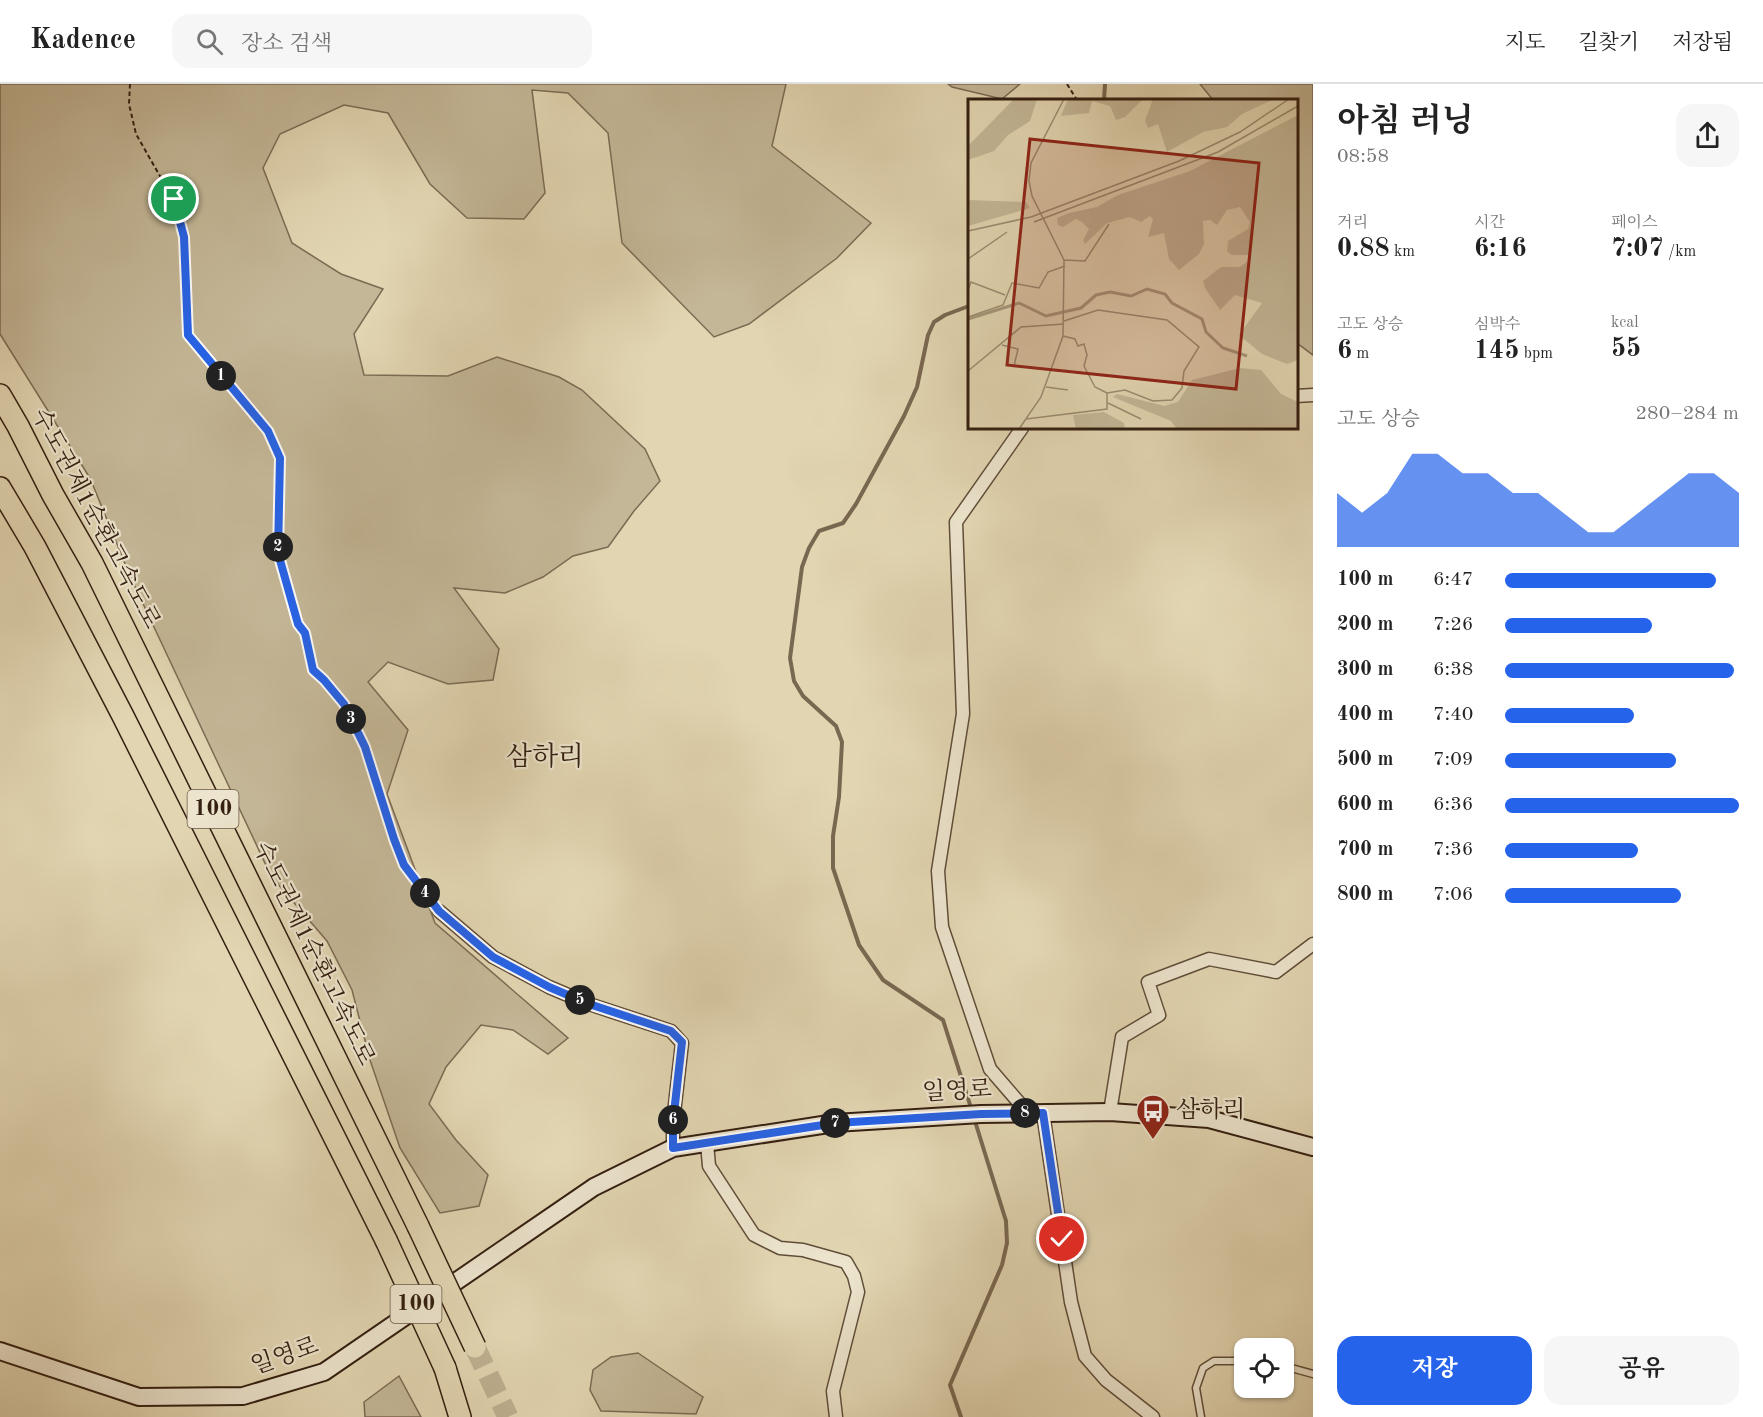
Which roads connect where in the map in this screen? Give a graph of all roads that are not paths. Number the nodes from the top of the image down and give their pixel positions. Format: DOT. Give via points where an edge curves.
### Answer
graph roads {
  1 [pos="0,395"];
  2 [pos="1313,395"];
  3 [pos="1298,396"];
  4 [pos="1021,429"];
  5 [pos="0,488"];
  6 [pos="439,911"];
  7 [pos="1313,944"];
  8 [pos="1110,1112"];
  9 [pos="1035,1113"];
  10 [pos="707,1143"];
  11 [pos="1313,1147"];
  12 [pos="673,1148"];
  13 [pos="475,1347"];
  14 [pos="0,1351"];
  15 [pos="1234,1361"];
  16 [pos="1294,1369"];
  17 [pos="1313,1374"];
  18 [pos="460,1417"];
  19 [pos="836,1417"];
  20 [pos="1153,1417"];
  21 [pos="1201,1417"];
  1 -- 13 [label="highway, 수도권제1순환고속도로 / 100, bridge" via="92,563"];
  2 -- 3 [label="street"];
  4 -- 9 [label="street" via="956,522 963,714 938,871 942,927 990,1070"];
  5 -- 18 [label="highway, 100, bridge" via="123,716 386,1240 445,1368"];
  6 -- 12 [label="street" via="493,957 589,1004 671,1031 682,1042"];
  7 -- 8 [label="street" via="1276,972 1209,959 1148,982 1159,1016 1122,1038"];
  8 -- 9 [label="main road, 일영로"];
  8 -- 11 [label="main road, 일영로" via="1209,1119"];
  9 -- 10 [label="main road, 일영로" via="836,1123"];
  9 -- 20 [label="street" via="1085,1356 1106,1380"];
  10 -- 12 [label="main road, 일영로"];
  10 -- 19 [label="street" via="710,1167 754,1235 780,1248 846,1262 854,1276 858,1292 833,1391"];
  12 -- 14 [label="main road, 일영로" via="594,1186 324,1372 243,1396 139,1397"];
  15 -- 21 [label="lane" via="1214,1361 1203,1368 1196,1388"];
  16 -- 17 [label="lane"];
}
